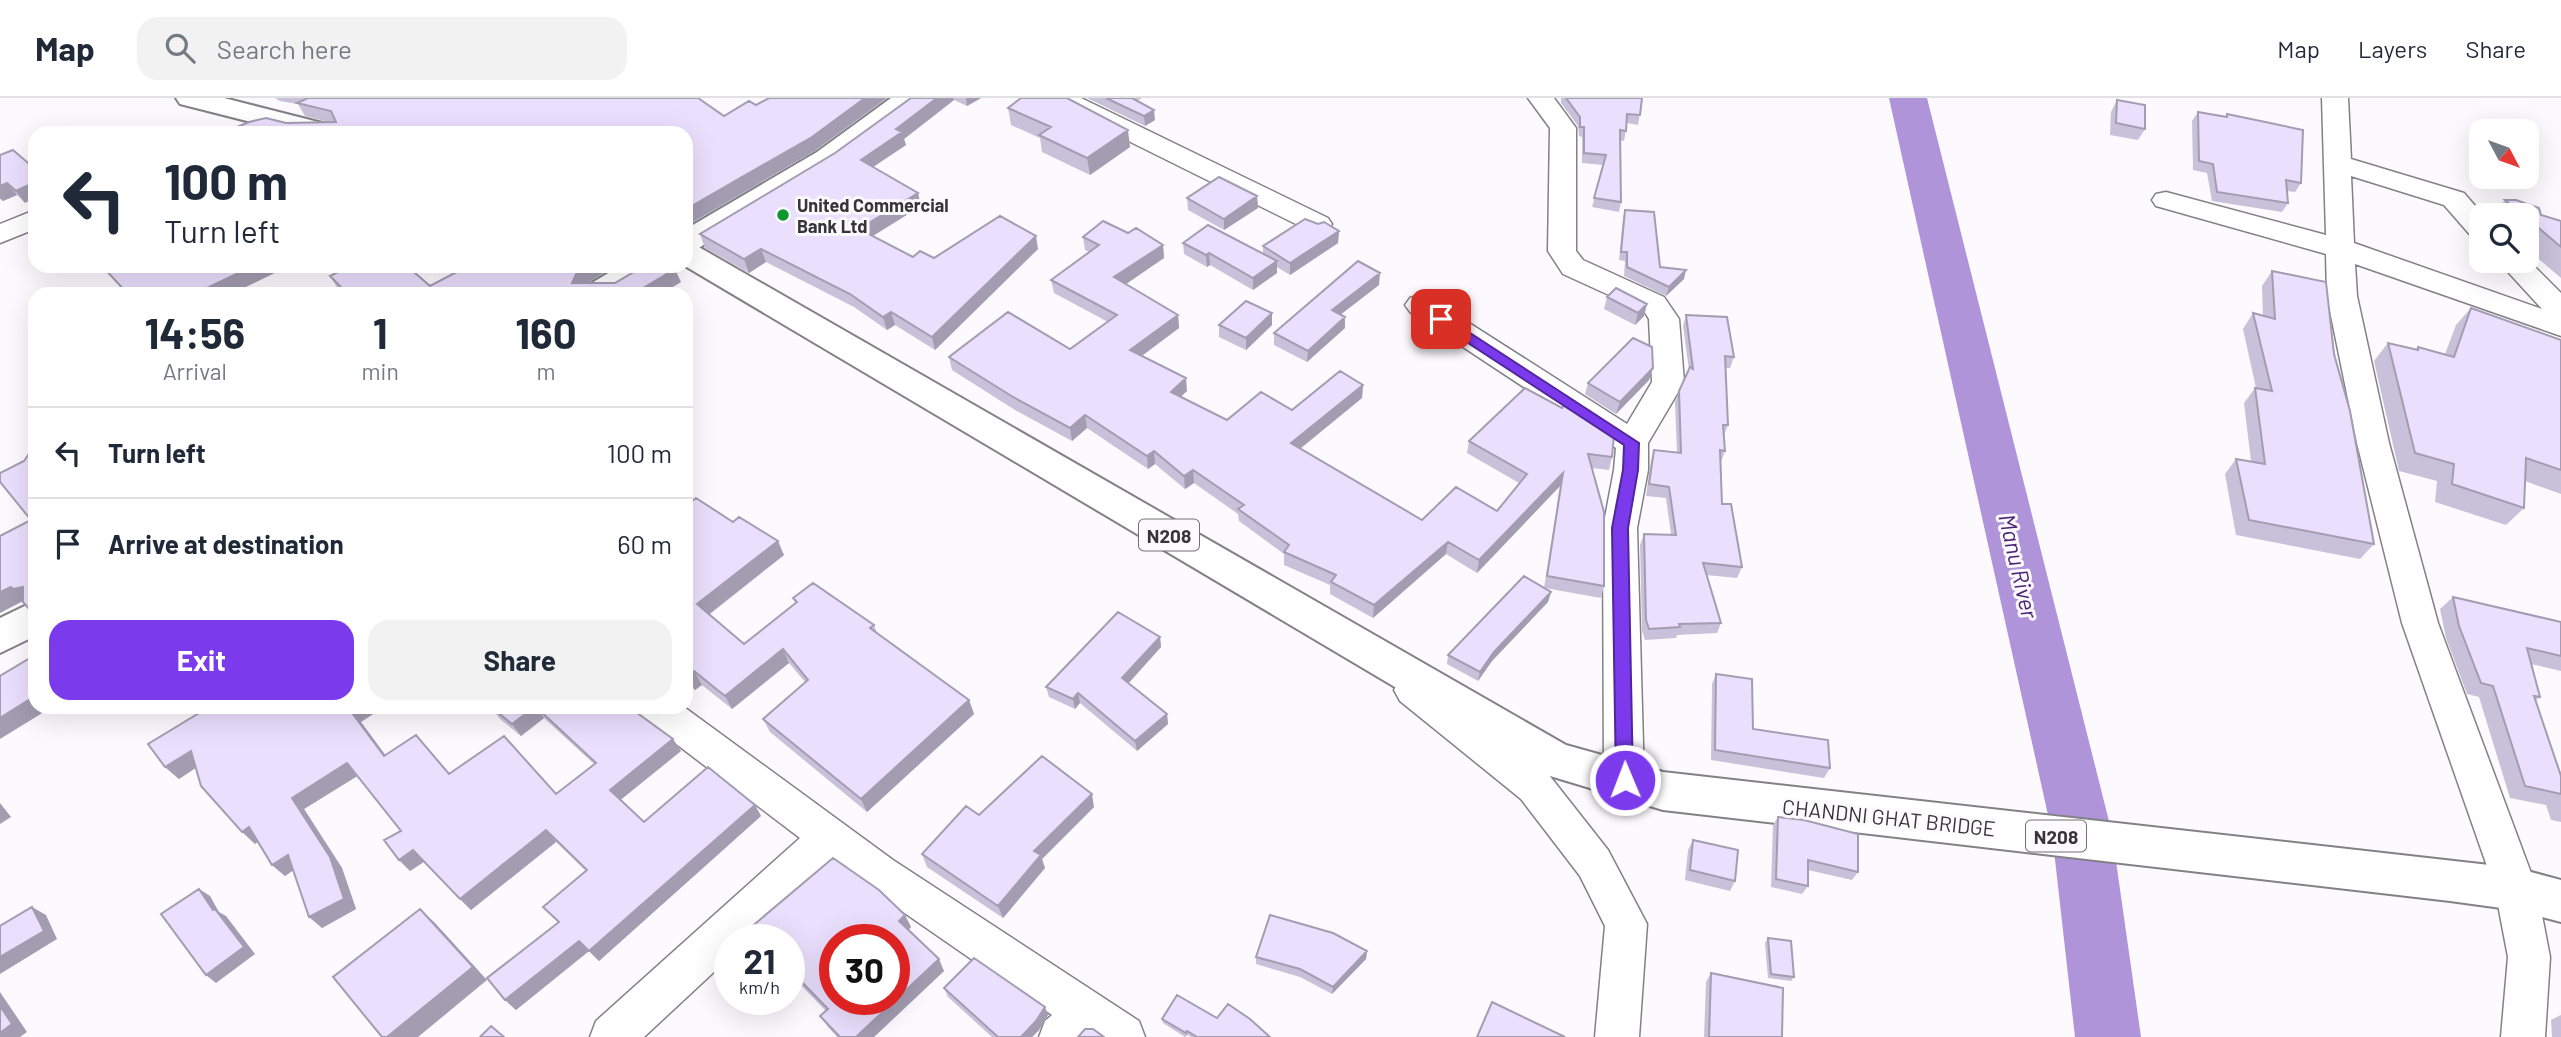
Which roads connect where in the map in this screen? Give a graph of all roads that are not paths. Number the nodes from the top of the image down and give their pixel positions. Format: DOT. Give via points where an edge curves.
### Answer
graph roads {
  1 [pos="190,98"];
  2 [pos="909,98"];
  3 [pos="1061,98"];
  4 [pos="1541,98"];
  5 [pos="2335,98"];
  6 [pos="272,119"];
  7 [pos="255,126"];
  8 [pos="300,126"];
  9 [pos="2336,163"];
  10 [pos="2454,199"];
  11 [pos="2166,200"];
  12 [pos="2469,204"];
  13 [pos="2469,216"];
  14 [pos="28,222"];
  15 [pos="1318,224"];
  16 [pos="0,234"];
  17 [pos="693,238"];
  18 [pos="2339,248"];
  19 [pos="693,257"];
  20 [pos="632,273"];
  21 [pos="2524,273"];
  22 [pos="608,287"];
  23 [pos="1419,305"];
  24 [pos="2561,310"];
  25 [pos="2561,326"];
  26 [pos="1632,443"];
  27 [pos="28,621"];
  28 [pos="0,637"];
  29 [pos="1353,642"];
  30 [pos="664,714"];
  31 [pos="1644,785"];
  32 [pos="830,838"];
  33 [pos="2516,889"];
  34 [pos="2561,901"];
  35 [pos="1073,1024"];
  36 [pos="611,1037"];
  37 [pos="1123,1037"];
  38 [pos="1617,1037"];
  39 [pos="2523,1037"];
  1 -- 6 [label="main road"];
  2 -- 17 [label="main road" via="827,158"];
  3 -- 15 [label="street"];
  4 -- 26 [label="street" via="1563,128 1562,251 1573,267 1654,304 1664,319 1668,382"];
  5 -- 9 [label="street"];
  6 -- 7 [label="street"];
  6 -- 8 [label="main road"];
  9 -- 10 [label="street"];
  9 -- 18 [label="street"];
  10 -- 12 [label="street"];
  10 -- 13 [label="street"];
  11 -- 18 [label="street"];
  14 -- 16 [label="street"];
  18 -- 25 [label="street"];
  18 -- 33 [label="street" via="2342,296 2373,443 2420,623"];
  19 -- 29 [label="main road, N208"];
  20 -- 22 [label="main road"];
  21 -- 24 [label="street"];
  23 -- 26 [label="street"];
  26 -- 31 [label="street" via="1620,528"];
  27 -- 28 [label="main road"];
  29 -- 31 [label="main road, N208" via="1555,760"];
  29 -- 38 [label="street" via="1535,787 1594,863 1626,924"];
  30 -- 32 [label="street"];
  31 -- 33 [label="main road, CHANDNI GHAT BRIDGE / N208"];
  32 -- 35 [label="street"];
  32 -- 36 [label="street"];
  33 -- 34 [label="main road, N208"];
  33 -- 39 [label="street" via="2529,957"];
  35 -- 37 [label="street"];
}
